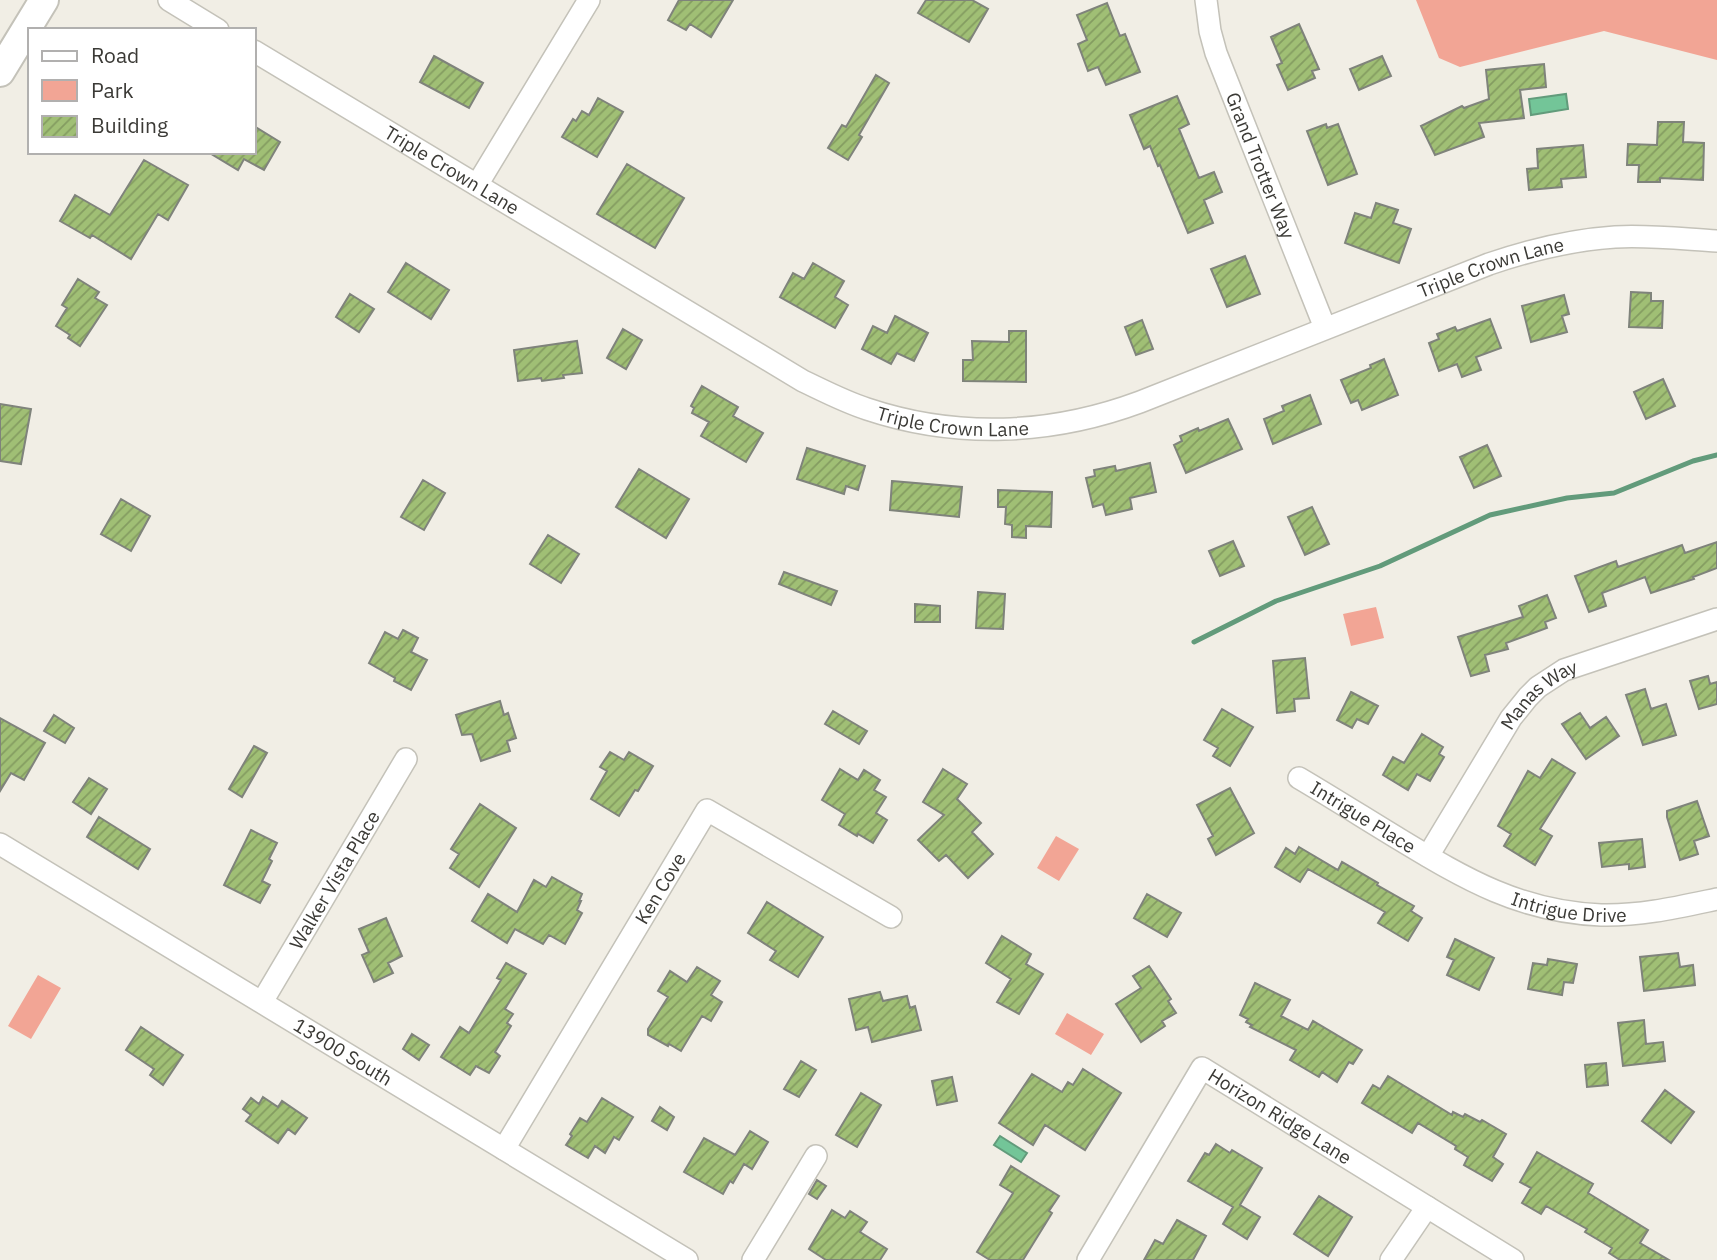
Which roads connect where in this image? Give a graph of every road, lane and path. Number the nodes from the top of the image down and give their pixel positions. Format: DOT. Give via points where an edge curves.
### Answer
graph roads {
  1 [pos="44,0"];
  2 [pos="169,0"];
  3 [pos="589,0"];
  4 [pos="1206,0"];
  5 [pos="215,28"];
  6 [pos="256,52"];
  7 [pos="0,72"];
  8 [pos="477,185"];
  9 [pos="1717,241"];
  10 [pos="1325,328"];
  11 [pos="1717,619"];
  12 [pos="406,759"];
  13 [pos="1299,778"];
  14 [pos="0,844"];
  15 [pos="1428,856"];
  16 [pos="1717,899"];
  17 [pos="891,917"];
  18 [pos="262,1002"];
  19 [pos="504,1149"];
  20 [pos="816,1156"];
  21 [pos="1427,1206"];
  22 [pos="687,1260"];
  23 [pos="753,1260"];
  24 [pos="1088,1260"];
  25 [pos="1391,1260"];
  26 [pos="1513,1260"];
  1 -- 7 [label="street"];
  2 -- 5 [label="street"];
  3 -- 8 [label="street"];
  4 -- 10 [label="street, Grand Trotter Way" via="1216,53"];
  6 -- 8 [label="street, Triple Crown Lane"];
  8 -- 10 [label="street, Triple Crown Lane" via="803,381 866,409 933,425 1001,430 1093,418"];
  9 -- 10 [label="street, Triple Crown Lane" via="1615,237 1538,249"];
  11 -- 15 [label="street, Manas Way" via="1571,667 1538,687 1511,718"];
  12 -- 18 [label="street, Walker Vista Place"];
  13 -- 15 [label="street, Intrigue Place"];
  14 -- 18 [label="street, 13900 South"];
  15 -- 16 [label="street, Intrigue Drive" via="1507,897 1569,912 1633,914"];
  17 -- 19 [label="street, Ken Cove" via="707,810"];
  18 -- 19 [label="street, 13900 South"];
  19 -- 22 [label="street, 13900 South"];
  20 -- 23 [label="street"];
  21 -- 24 [label="street, Horizon Ridge Lane" via="1202,1068"];
  21 -- 25 [label="street"];
  21 -- 26 [label="street, Horizon Ridge Lane"];
}
